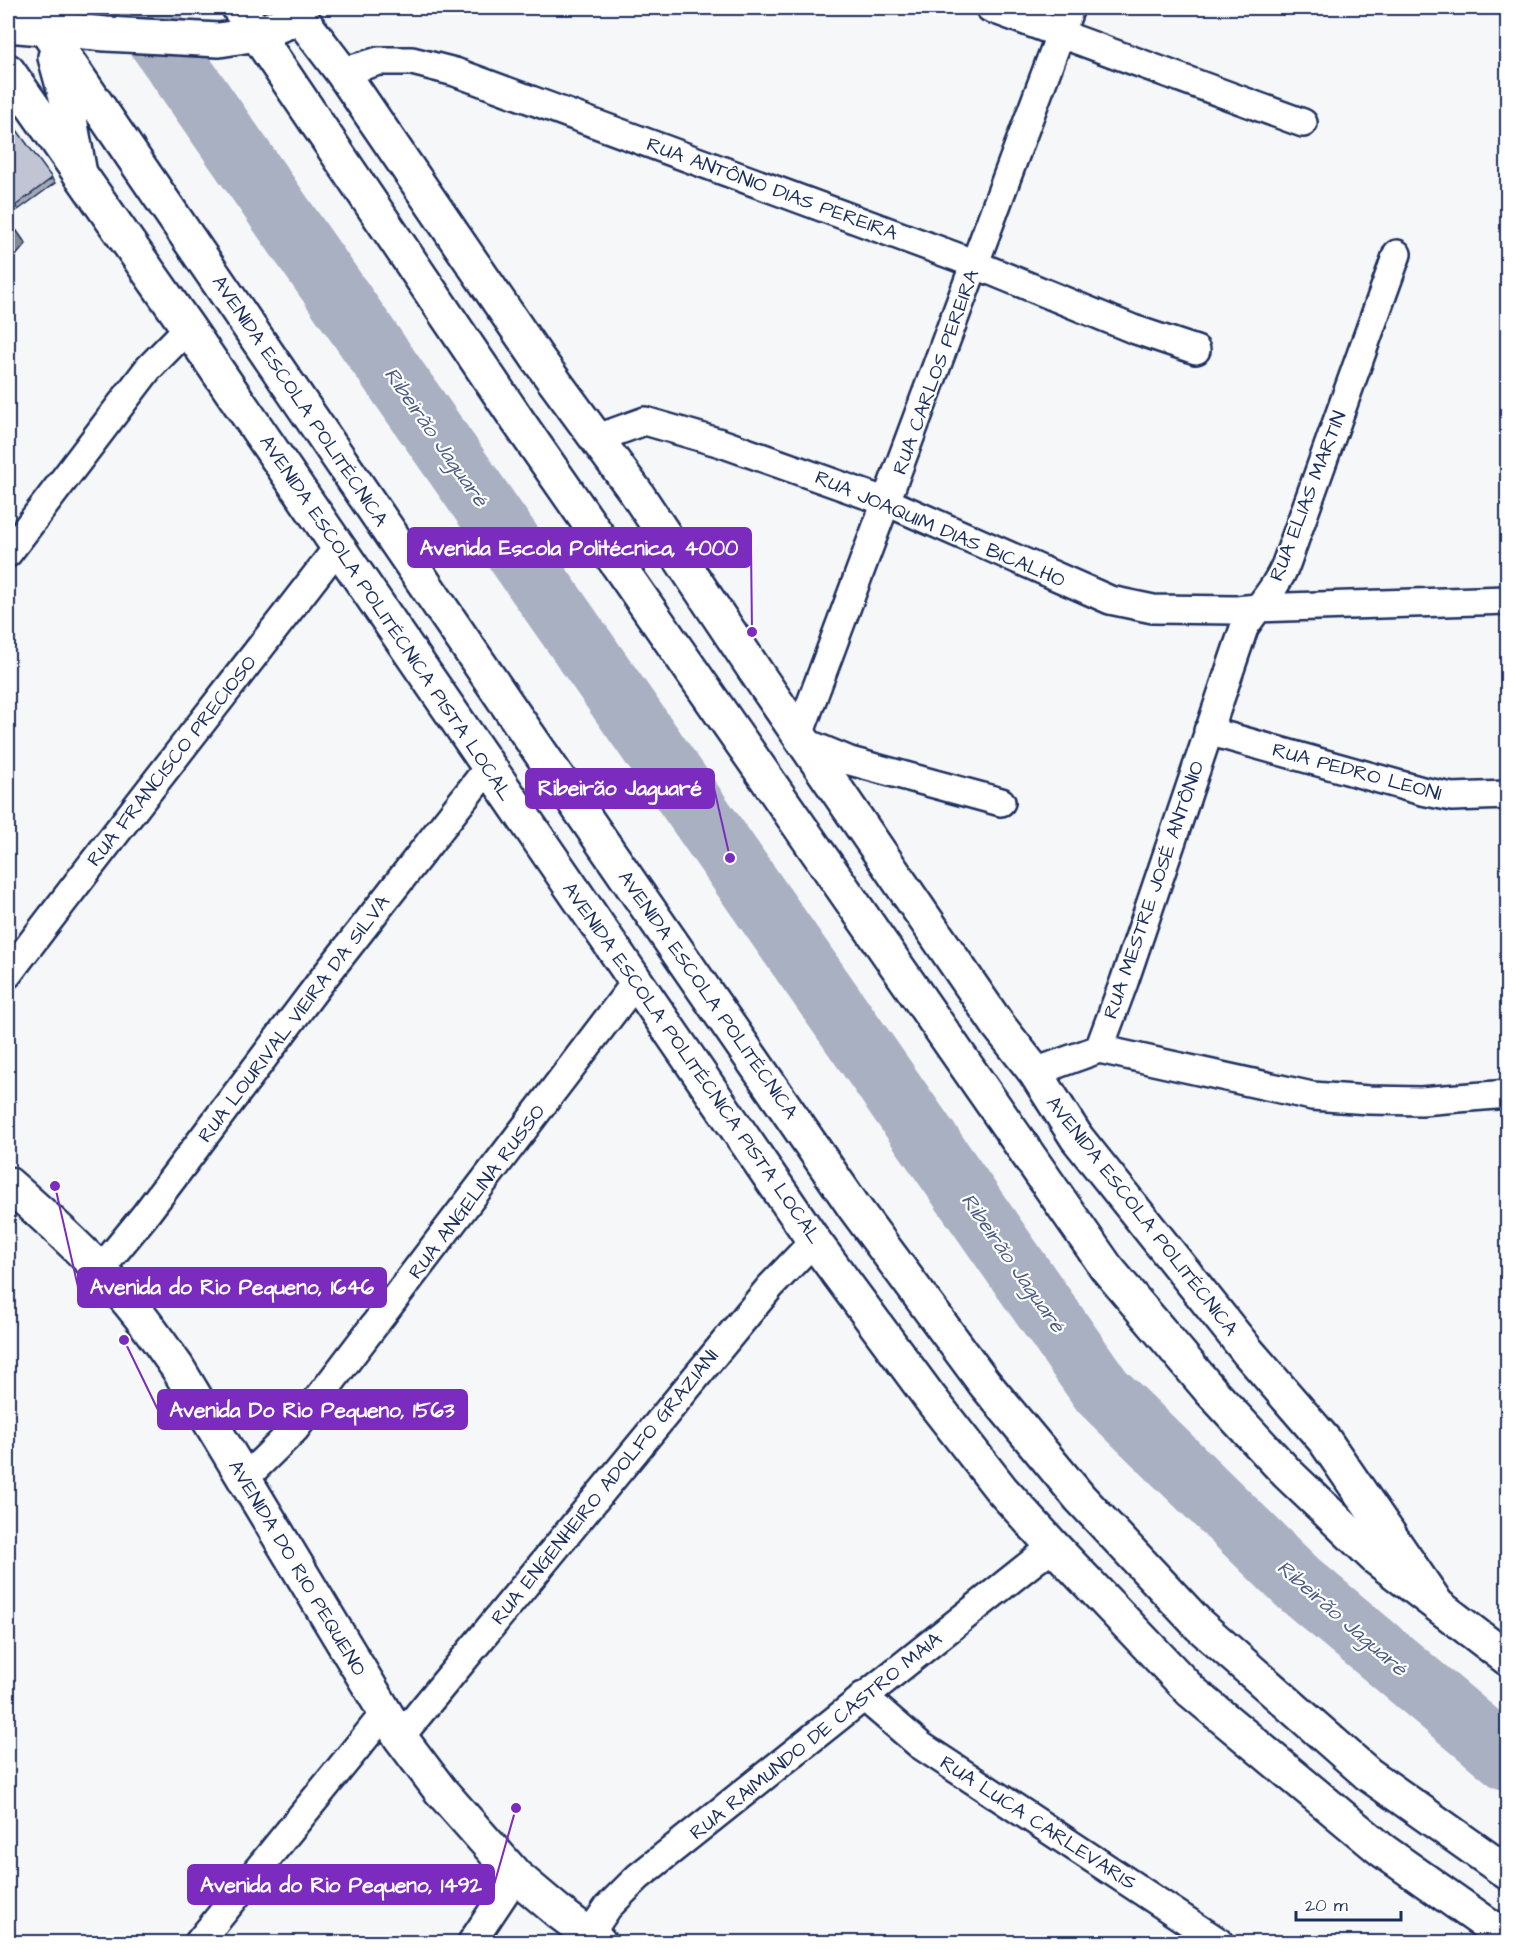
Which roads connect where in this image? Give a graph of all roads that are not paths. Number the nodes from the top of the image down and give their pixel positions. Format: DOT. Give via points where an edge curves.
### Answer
graph roads {
  1 [pos="238,8"];
  2 [pos="990,8"];
  3 [pos="1070,8"];
  4 [pos="301,11"];
  5 [pos="39,19"];
  6 [pos="8,25"];
  7 [pos="258,34"];
  8 [pos="1061,34"];
  9 [pos="8,71"];
  10 [pos="342,72"];
  11 [pos="1303,123"];
  12 [pos="80,174"];
  13 [pos="1397,254"];
  14 [pos="975,265"];
  15 [pos="188,328"];
  16 [pos="1196,350"];
  17 [pos="595,439"];
  18 [pos="887,502"];
  19 [pos="338,547"];
  20 [pos="8,554"];
  21 [pos="1508,600"];
  22 [pos="1257,608"];
  23 [pos="1208,731"];
  24 [pos="801,738"];
  25 [pos="488,768"];
  26 [pos="1508,795"];
  27 [pos="1001,802"];
  28 [pos="8,974"];
  29 [pos="636,982"];
  30 [pos="1099,1049"];
  31 [pos="1035,1072"];
  32 [pos="1508,1094"];
  33 [pos="8,1184"];
  34 [pos="814,1241"];
  35 [pos="100,1270"];
  36 [pos="243,1480"];
  37 [pos="1053,1546"];
  38 [pos="1440,1609"];
  39 [pos="1508,1659"];
  40 [pos="863,1696"];
  41 [pos="393,1725"];
  42 [pos="1508,1873"];
  43 [pos="516,1876"];
  44 [pos="1508,1939"];
  45 [pos="591,1940"];
  46 [pos="199,1942"];
  47 [pos="472,1942"];
  48 [pos="1219,1942"];
  1 -- 7 [label="main road, AVENIDA ESCOLA POLITÉCNICA"];
  2 -- 8 [label="street"];
  3 -- 8 [label="street, RUA CARLOS PEREIRA"];
  4 -- 7 [label="main road"];
  4 -- 10 [label="main road, AVENIDA ESCOLA POLITÉCNICA"];
  5 -- 6 [label="main road"];
  5 -- 7 [label="main road" via="106,34 219,40"];
  5 -- 12 [label="main road" via="66,97"];
  5 -- 42 [label="main road, AVENIDA ESCOLA POLITÉCNICA" via="854,1207 985,1384 1080,1497 1198,1625 1368,1774"];
  7 -- 38 [label="main road, AVENIDA ESCOLA POLITÉCNICA" via="518,421 1106,1267 1210,1390 1287,1473 1377,1559"];
  8 -- 11 [label="street"];
  8 -- 14 [label="street, RUA CARLOS PEREIRA"];
  9 -- 12 [label="main road, AVENIDA ESCOLA POLITÉCNICA PISTA LOCAL"];
  10 -- 14 [label="street, RUA ANTÔNIO DIAS PEREIRA" via="380,61 412,61 455,72"];
  10 -- 17 [label="main road, AVENIDA ESCOLA POLITÉCNICA"];
  12 -- 15 [label="main road, AVENIDA ESCOLA POLITÉCNICA PISTA LOCAL"];
  13 -- 22 [label="street, RUA ELIAS MARTIN" via="1286,564 1278,584"];
  14 -- 16 [label="street, RUA ANTÔNIO DIAS PEREIRA" via="1133,329"];
  14 -- 18 [label="street, RUA CARLOS PEREIRA"];
  15 -- 19 [label="main road, AVENIDA ESCOLA POLITÉCNICA PISTA LOCAL"];
  15 -- 20 [label="street" via="148,369"];
  17 -- 18 [label="street, RUA JOAQUIM DIAS BICALHO" via="645,421 721,443"];
  17 -- 24 [label="main road, AVENIDA ESCOLA POLITÉCNICA" via="635,491"];
  18 -- 22 [label="street, RUA JOAQUIM DIAS BICALHO" via="1110,600 1153,609"];
  18 -- 24 [label="street, RUA CARLOS PEREIRA"];
  19 -- 25 [label="main road, AVENIDA ESCOLA POLITÉCNICA PISTA LOCAL"];
  19 -- 28 [label="street, RUA FRANCISCO PRECIOSO"];
  21 -- 22 [label="street, RUA JOAQUIM DIAS BICALHO"];
  22 -- 23 [label="street, RUA ELIAS MARTIN" via="1245,628"];
  23 -- 26 [label="street, RUA PEDRO LEONI" via="1422,791 1452,797"];
  23 -- 30 [label="street, RUA MESTRE JOSÉ ANTÔNIO"];
  24 -- 27 [label="street" via="850,761"];
  24 -- 31 [label="main road, AVENIDA ESCOLA POLITÉCNICA" via="998,1026"];
  25 -- 29 [label="main road, AVENIDA ESCOLA POLITÉCNICA PISTA LOCAL"];
  25 -- 35 [label="street, RUA LOURIVAL VIEIRA DA SILVA"];
  29 -- 34 [label="main road, AVENIDA ESCOLA POLITÉCNICA PISTA LOCAL"];
  29 -- 36 [label="street, RUA ANGELINA RUSSO" via="295,1429"];
  30 -- 31 [label="street"];
  30 -- 32 [label="street" via="1312,1096 1421,1101"];
  31 -- 38 [label="main road, AVENIDA ESCOLA POLITÉCNICA" via="1077,1138 1248,1352 1325,1440"];
  33 -- 35 [label="main road, AVENIDA DO RIO PEQUENO"];
  34 -- 37 [label="main road, AVENIDA ESCOLA POLITÉCNICA PISTA LOCAL" via="965,1444"];
  34 -- 41 [label="street, RUA ENGENHEIRO ADOLFO GRAZIANI" via="762,1296"];
  35 -- 36 [label="main road, AVENIDA DO RIO PEQUENO" via="177,1367"];
  36 -- 41 [label="main road, AVENIDA DO RIO PEQUENO"];
  37 -- 40 [label="street, RUA RAIMUNDO DE CASTRO MAIA"];
  37 -- 44 [label="main road, AVENIDA ESCOLA POLITÉCNICA PISTA LOCAL" via="1191,1691 1382,1850"];
  38 -- 39 [label="main road, AVENIDA ESCOLA POLITÉCNICA"];
  40 -- 45 [label="street, RUA RAIMUNDO DE CASTRO MAIA" via="638,1877 608,1907"];
  40 -- 48 [label="street, RUA LUCA CARLEVARIS" via="920,1745"];
  41 -- 43 [label="main road, AVENIDA DO RIO PEQUENO" via="440,1790"];
  41 -- 46 [label="street, RUA ENGENHEIRO ADOLFO GRAZIANI"];
  43 -- 45 [label="main road, AVENIDA DO RIO PEQUENO"];
  43 -- 47 [label="street"];
}
